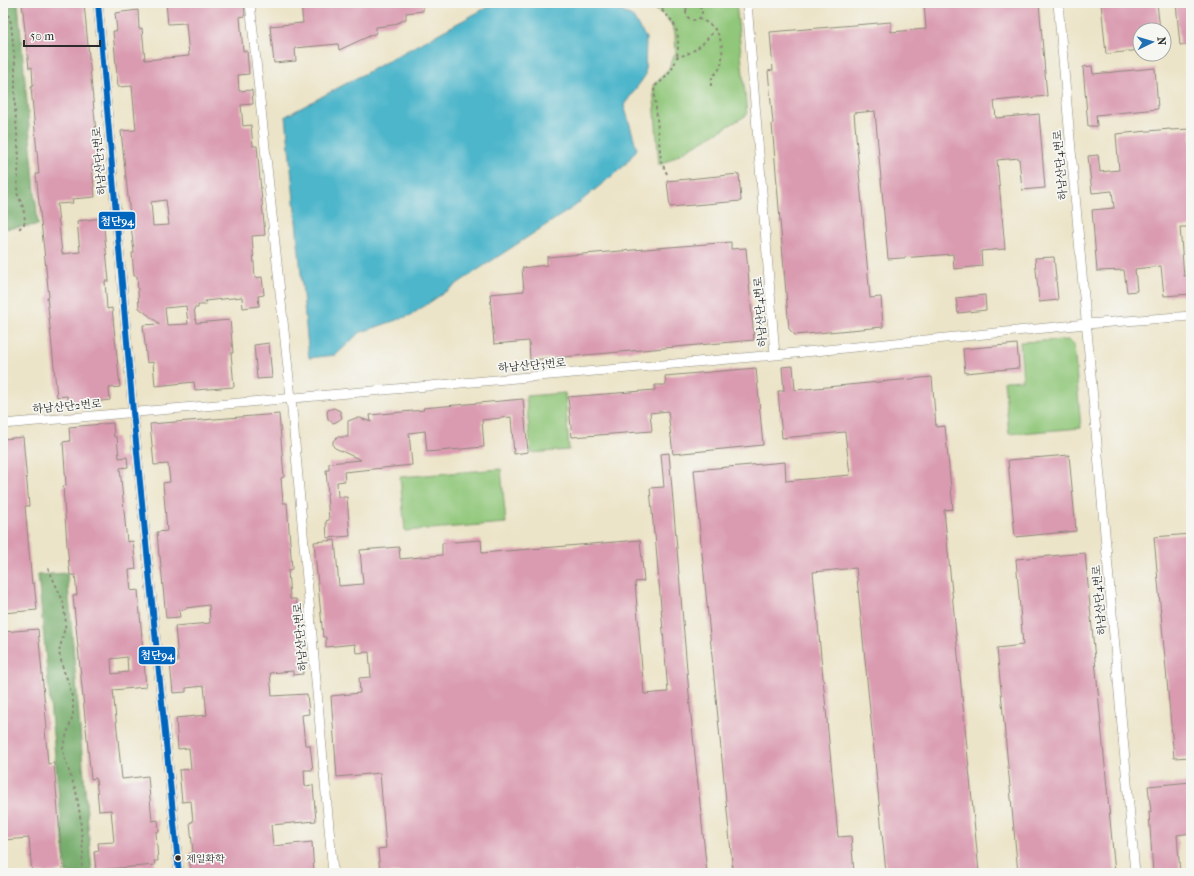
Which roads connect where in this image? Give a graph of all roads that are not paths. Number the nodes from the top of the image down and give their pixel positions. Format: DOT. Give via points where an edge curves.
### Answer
graph roads {
  1 [pos="98,3"];
  2 [pos="250,3"];
  3 [pos="747,3"];
  4 [pos="1058,3"];
  5 [pos="1191,316"];
  6 [pos="1086,324"];
  7 [pos="775,356"];
  8 [pos="291,398"];
  9 [pos="133,412"];
  10 [pos="3,424"];
  11 [pos="179,873"];
  12 [pos="333,873"];
  13 [pos="1135,873"];
  1 -- 9 [label="street, 하남산단3번로"];
  2 -- 8 [label="street, 하남산단3번로"];
  3 -- 7 [label="street, 하남산단4번로"];
  4 -- 6 [label="street, 하남산단4번로"];
  5 -- 6 [label="street, 하남산단4번로"];
  6 -- 7 [label="street, 하남산단4번로"];
  6 -- 13 [label="street, 하남산단4번로"];
  7 -- 8 [label="street, 하남산단3번로"];
  8 -- 9 [label="street, 하남산단3번로"];
  8 -- 12 [label="street, 하남산단3번로"];
  9 -- 10 [label="street, 하남산단2번로"];
  9 -- 11 [label="street, 하남산단3번로"];
}
